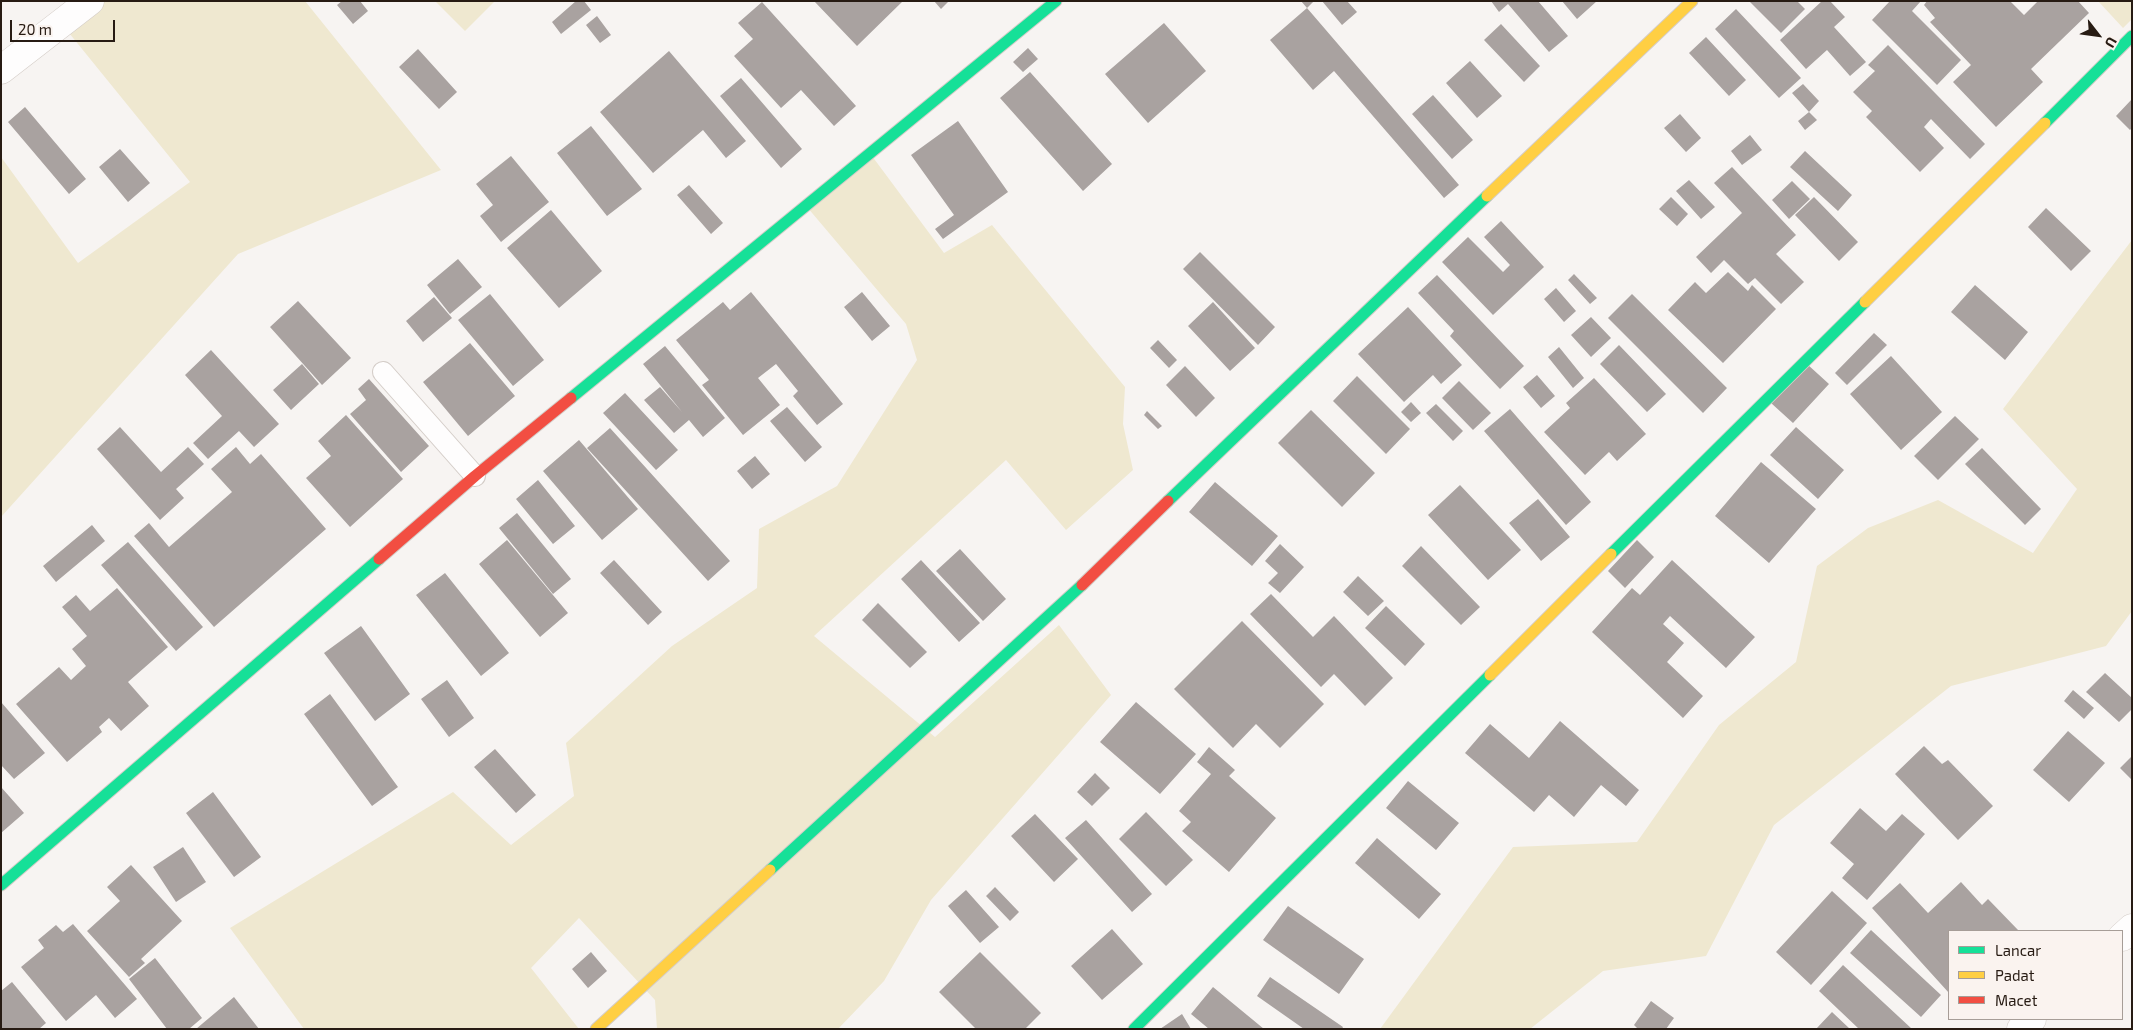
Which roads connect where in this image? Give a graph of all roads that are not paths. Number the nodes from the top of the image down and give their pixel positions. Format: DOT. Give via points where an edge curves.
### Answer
graph roads {
  1 [pos="90,1"];
  2 [pos="1056,1"];
  3 [pos="1692,1"];
  4 [pos="2132,36"];
  5 [pos="1,70"];
  6 [pos="383,372"];
  7 [pos="474,476"];
  8 [pos="1,885"];
  9 [pos="2132,928"];
  10 [pos="2123,937"];
  11 [pos="2031,1020"];
  12 [pos="596,1029"];
  13 [pos="1134,1029"];
  14 [pos="2021,1029"];
  1 -- 5 [label="street"];
  2 -- 7 [label="street"];
  3 -- 12 [label="street" via="1049,617"];
  4 -- 13 [label="street"];
  6 -- 7 [label="lane"];
  7 -- 8 [label="street"];
  9 -- 10 [label="street"];
  11 -- 14 [label="street"];
}
